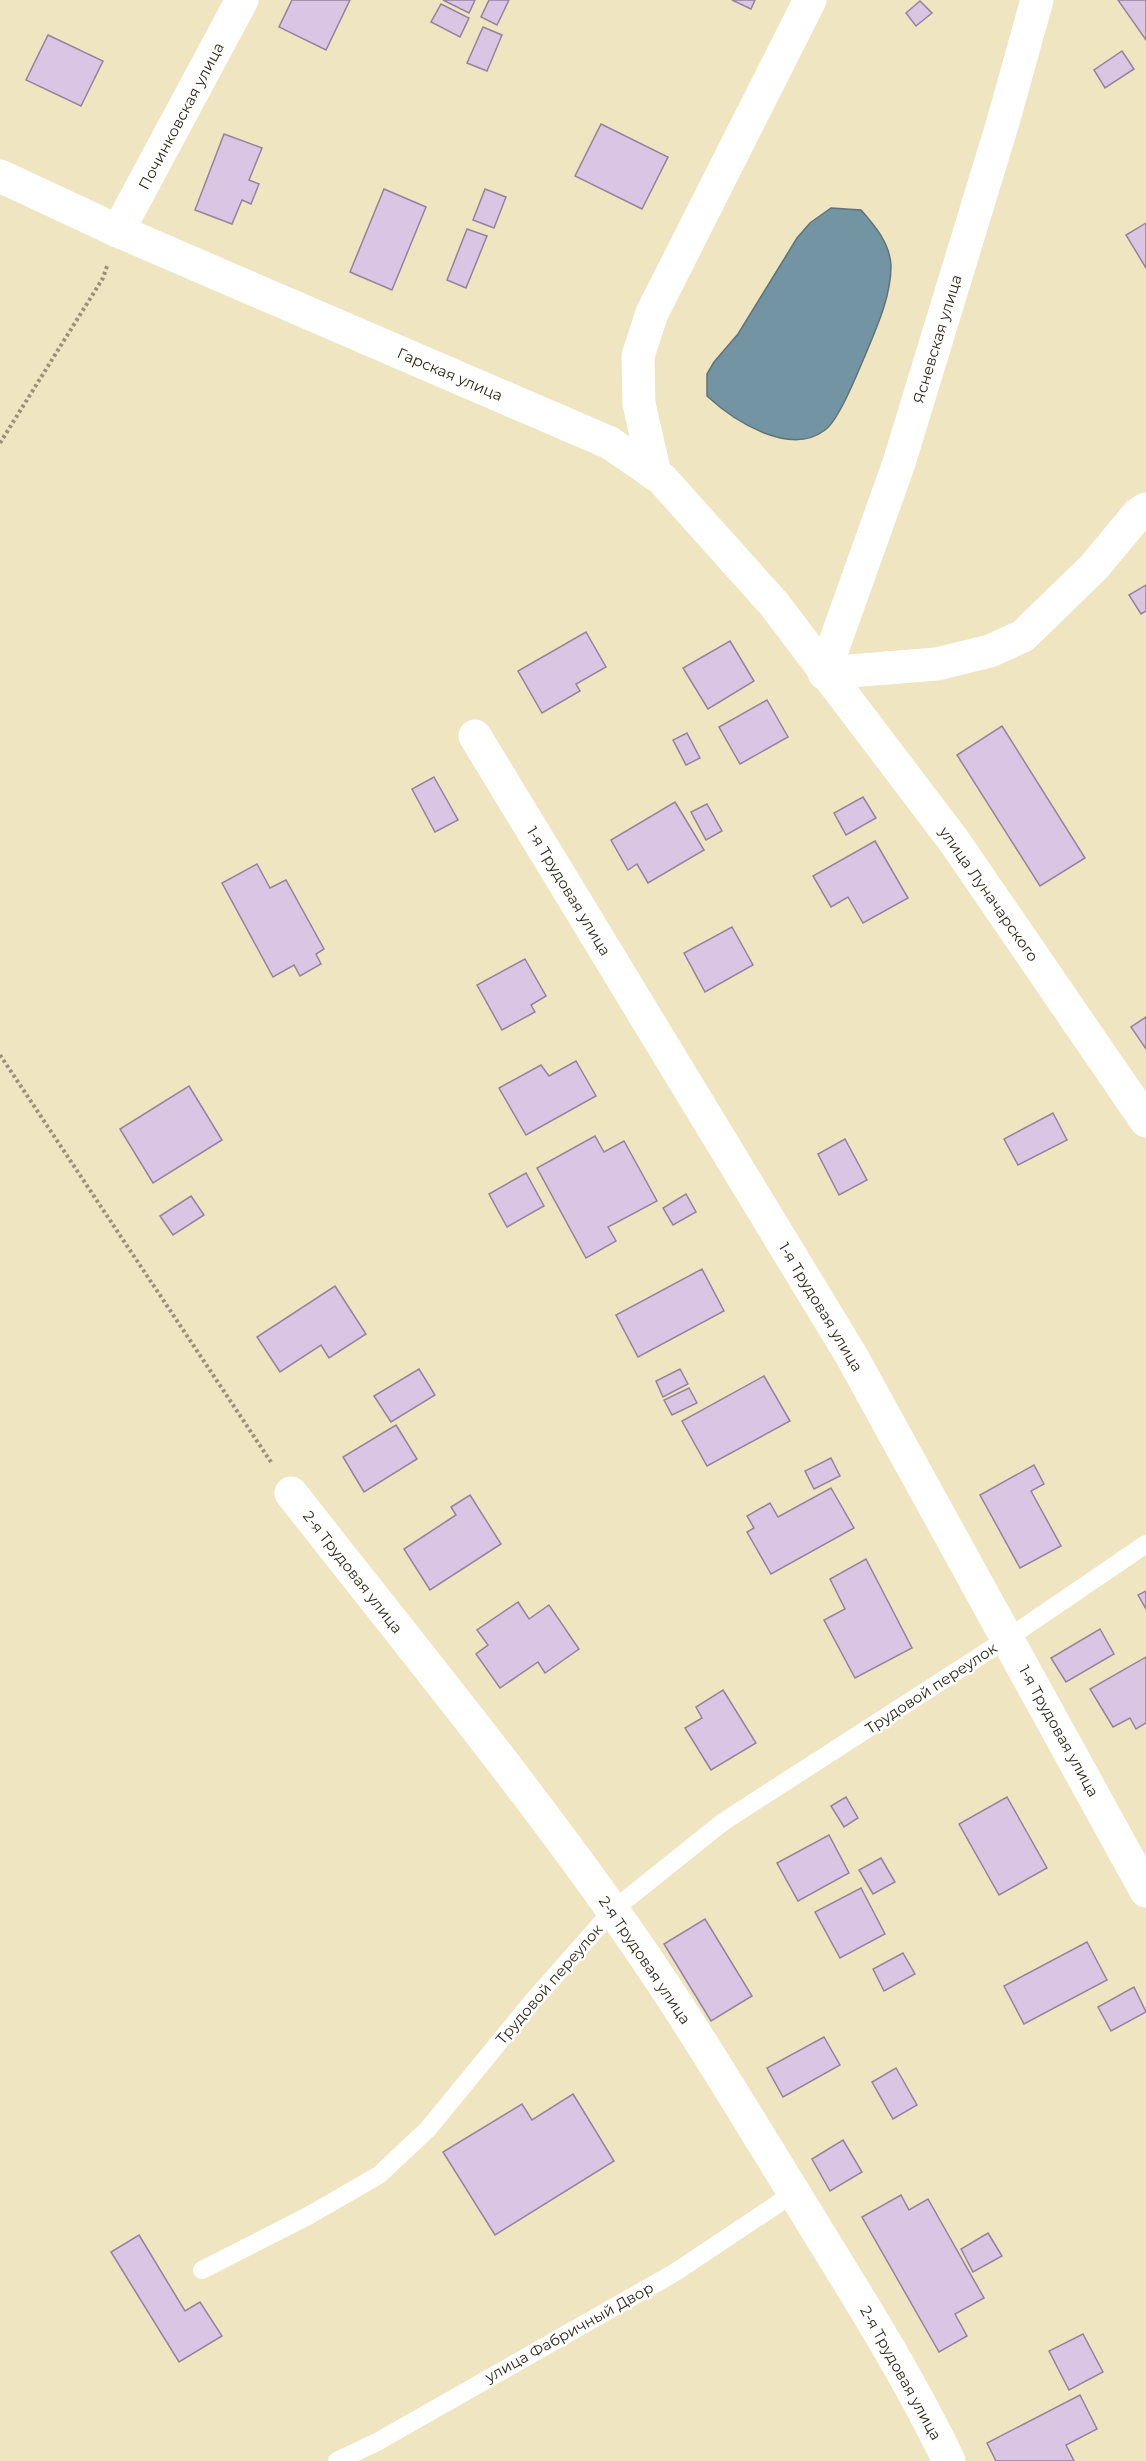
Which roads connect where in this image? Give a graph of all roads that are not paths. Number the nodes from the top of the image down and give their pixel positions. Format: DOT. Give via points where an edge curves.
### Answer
graph roads {
  1 [pos="242,0"];
  2 [pos="810,0"];
  3 [pos="1037,0"];
  4 [pos="0,176"];
  5 [pos="118,231"];
  6 [pos="655,474"];
  7 [pos="1146,509"];
  8 [pos="824,673"];
  9 [pos="475,736"];
  10 [pos="1146,1121"];
  11 [pos="291,1493"];
  12 [pos="1146,1544"];
  13 [pos="1008,1638"];
  14 [pos="1146,1891"];
  15 [pos="613,1910"];
  16 [pos="794,2193"];
  17 [pos="202,2270"];
  18 [pos="337,2461"];
  19 [pos="949,2461"];
  1 -- 5 [label="street, Починковская улица"];
  2 -- 6 [label="street" via="652,313 638,356 639,404"];
  3 -- 8 [label="street, Ясневская улица" via="900,463"];
  4 -- 5 [label="street, Гарская улица"];
  5 -- 6 [label="street, Гарская улица" via="610,443"];
  6 -- 8 [label="street, Гарская улица" via="774,604"];
  7 -- 8 [label="street" via="1023,636 990,651 937,664"];
  8 -- 10 [label="street, улица Луначарского" via="954,841"];
  9 -- 13 [label="street, 1-я Трудовая улица" via="851,1355"];
  11 -- 15 [label="street, 2-я Трудовая улица"];
  12 -- 13 [label="lane, Трудовой переулок"];
  13 -- 14 [label="street, 1-я Трудовая улица"];
  13 -- 15 [label="lane, Трудовой переулок" via="723,1822"];
  15 -- 16 [label="street, 2-я Трудовая улица" via="737,2098"];
  15 -- 17 [label="lane, Трудовой переулок" via="428,2128 379,2175"];
  16 -- 18 [label="lane, улица Фабричный Двор" via="674,2273"];
  16 -- 19 [label="street, 2-я Трудовая улица" via="873,2320"];
}
